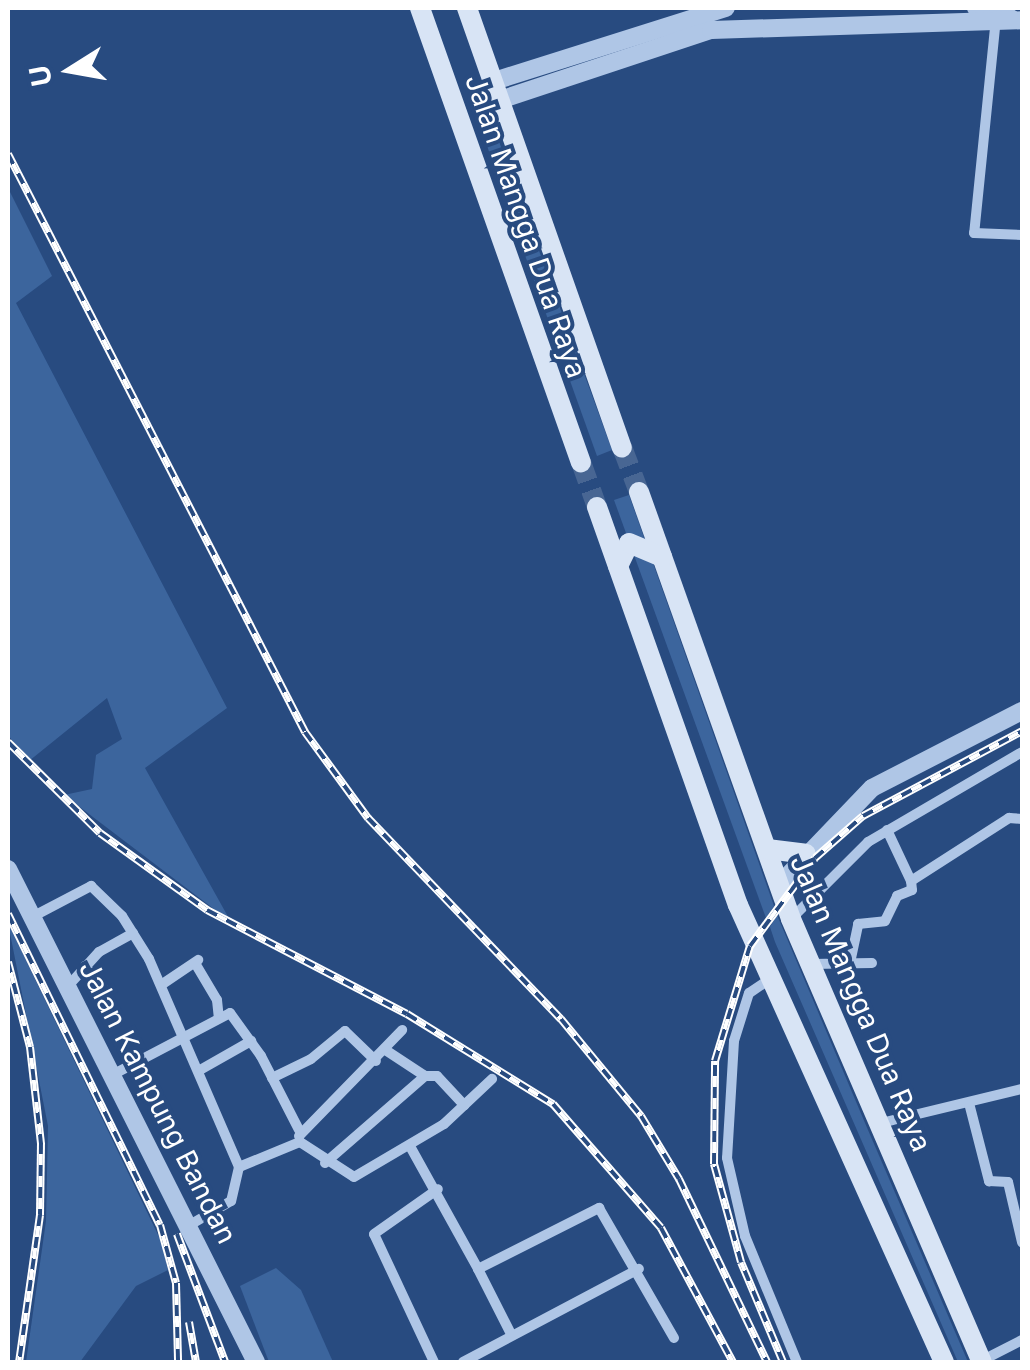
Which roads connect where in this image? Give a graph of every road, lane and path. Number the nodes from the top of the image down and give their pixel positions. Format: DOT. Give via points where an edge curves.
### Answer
graph roads {
  1 [pos="420,8"];
  2 [pos="467,8"];
  3 [pos="726,8"];
  4 [pos="976,8"];
  5 [pos="1005,16"];
  6 [pos="497,91"];
  7 [pos="1022,235"];
  8 [pos="622,447"];
  9 [pos="581,462"];
  10 [pos="639,492"];
  11 [pos="597,507"];
  12 [pos="662,557"];
  13 [pos="618,566"];
  14 [pos="1022,712"];
  15 [pos="1022,752"];
  16 [pos="1022,820"];
  17 [pos="887,830"];
  18 [pos="767,849"];
  19 [pos="806,854"];
  20 [pos="8,869"];
  21 [pos="911,882"];
  22 [pos="780,885"];
  23 [pos="32,916"];
  24 [pos="791,920"];
  25 [pos="133,933"];
  26 [pos="850,963"];
  27 [pos="872,963"];
  28 [pos="811,964"];
  29 [pos="85,966"];
  30 [pos="771,978"];
  31 [pos="161,985"];
  32 [pos="69,986"];
  33 [pos="106,992"];
  34 [pos="219,1018"];
  35 [pos="402,1030"];
  36 [pos="186,1036"];
  37 [pos="251,1041"];
  38 [pos="387,1050"];
  39 [pos="376,1061"];
  40 [pos="200,1070"];
  41 [pos="114,1074"];
  42 [pos="425,1076"];
  43 [pos="272,1078"];
  44 [pos="492,1079"];
  45 [pos="1022,1089"];
  46 [pos="969,1103"];
  47 [pos="464,1106"];
  48 [pos="881,1122"];
  49 [pos="299,1136"];
  50 [pos="411,1148"];
  51 [pos="325,1163"];
  52 [pos="238,1167"];
  53 [pos="438,1189"];
  54 [pos="188,1226"];
  55 [pos="1022,1242"];
  56 [pos="639,1269"];
  57 [pos="478,1270"];
  58 [pos="511,1334"];
  59 [pos="674,1338"];
  60 [pos="1022,1340"];
  61 [pos="979,1355"];
  62 [pos="943,1360"];
  63 [pos="256,1362"];
  64 [pos="434,1362"];
  65 [pos="463,1362"];
  66 [pos="797,1362"];
  1 -- 9 [label="main road, Jalan Mangga Dua Raya"];
  2 -- 6 [label="main road, Jalan Mangga Dua Raya"];
  3 -- 6 [label="street"];
  4 -- 5 [label="street"];
  5 -- 6 [label="street" via="711,30"];
  5 -- 7 [label="street" via="974,234"];
  6 -- 8 [label="main road, Jalan Mangga Dua Raya"];
  10 -- 12 [label="main road, Jalan Mangga Dua Raya"];
  11 -- 13 [label="main road"];
  12 -- 13 [label="main road" via="629,543"];
  12 -- 18 [label="main road, Jalan Mangga Dua Raya"];
  13 -- 30 [label="main road" via="722,862"];
  14 -- 19 [label="street" via="872,788"];
  15 -- 17 [label="street"];
  16 -- 21 [label="street" via="1009,818"];
  17 -- 21 [label="street"];
  17 -- 24 [label="street"];
  18 -- 19 [label="main road"];
  18 -- 22 [label="main road, Jalan Mangga Dua Raya"];
  19 -- 22 [label="street"];
  20 -- 23 [label="street, Jalan Kampung Bandan"];
  21 -- 26 [label="street" via="912,890 897,896 885,921 858,924"];
  22 -- 24 [label="main road, Jalan Mangga Dua Raya"];
  23 -- 25 [label="street" via="91,886"];
  23 -- 32 [label="street, Jalan Kampung Bandan"];
  24 -- 28 [label="main road, Jalan Mangga Dua Raya"];
  25 -- 29 [label="street"];
  25 -- 31 [label="street"];
  26 -- 27 [label="street"];
  26 -- 28 [label="street"];
  28 -- 48 [label="main road, Jalan Mangga Dua Raya"];
  29 -- 32 [label="street"];
  29 -- 33 [label="street"];
  30 -- 62 [label="main road"];
  30 -- 66 [label="street" via="749,993 734,1041 726,1140 744,1236"];
  31 -- 34 [label="street" via="197,961"];
  31 -- 36 [label="street"];
  32 -- 41 [label="street, Jalan Kampung Bandan"];
  34 -- 36 [label="street"];
  34 -- 37 [label="street" via="230,1013"];
  35 -- 38 [label="street"];
  36 -- 40 [label="street"];
  36 -- 41 [label="street"];
  37 -- 40 [label="street"];
  37 -- 43 [label="street"];
  38 -- 39 [label="street"];
  38 -- 42 [label="street"];
  39 -- 43 [label="street" via="345,1030 311,1060"];
  39 -- 49 [label="street"];
  40 -- 52 [label="street"];
  41 -- 54 [label="street, Jalan Kampung Bandan"];
  42 -- 47 [label="street" via="437,1076"];
  42 -- 51 [label="street"];
  43 -- 49 [label="street"];
  44 -- 47 [label="street"];
  45 -- 46 [label="street"];
  46 -- 48 [label="street"];
  46 -- 55 [label="street" via="989,1181 1008,1182"];
  47 -- 50 [label="street"];
  48 -- 61 [label="main road, Jalan Mangga Dua Raya"];
  49 -- 51 [label="street"];
  49 -- 52 [label="street"];
  50 -- 51 [label="street" via="352,1178"];
  50 -- 53 [label="street"];
  52 -- 54 [label="street" via="231,1201"];
  53 -- 57 [label="street"];
  53 -- 64 [label="street" via="374,1234"];
  54 -- 63 [label="street, Jalan Kampung Bandan"];
  56 -- 57 [label="street" via="599,1208"];
  56 -- 58 [label="street"];
  56 -- 59 [label="street"];
  57 -- 58 [label="street"];
  58 -- 65 [label="street"];
  60 -- 61 [label="street"];
  61 -- 62 [label="main road"];
}
